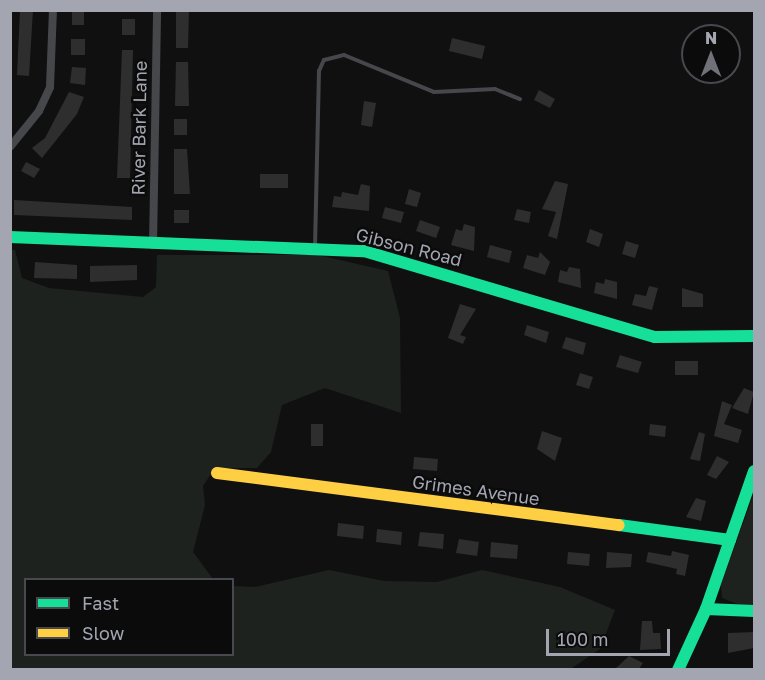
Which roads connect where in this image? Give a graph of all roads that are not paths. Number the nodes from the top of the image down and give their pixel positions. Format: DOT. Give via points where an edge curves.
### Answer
graph roads {
  1 [pos="53,10"];
  2 [pos="157,10"];
  3 [pos="520,99"];
  4 [pos="10,147"];
  5 [pos="10,237"];
  6 [pos="153,246"];
  7 [pos="315,248"];
  8 [pos="754,336"];
  9 [pos="754,471"];
  10 [pos="217,473"];
  11 [pos="730,540"];
  12 [pos="706,609"];
  13 [pos="754,611"];
  14 [pos="678,669"];
  1 -- 4 [label="street" via="50,87 39,111"];
  2 -- 6 [label="street, River Bark Lane"];
  3 -- 7 [label="lane" via="495,89 434,92 344,55 324,60 319,70"];
  5 -- 6 [label="street, Gibson Road"];
  6 -- 7 [label="street, Gibson Road"];
  7 -- 8 [label="street, Gibson Road" via="399,259 655,337"];
  9 -- 11 [label="street"];
  10 -- 11 [label="street, Grimes Avenue"];
  11 -- 12 [label="street"];
  12 -- 13 [label="street"];
  12 -- 14 [label="street"];
}
